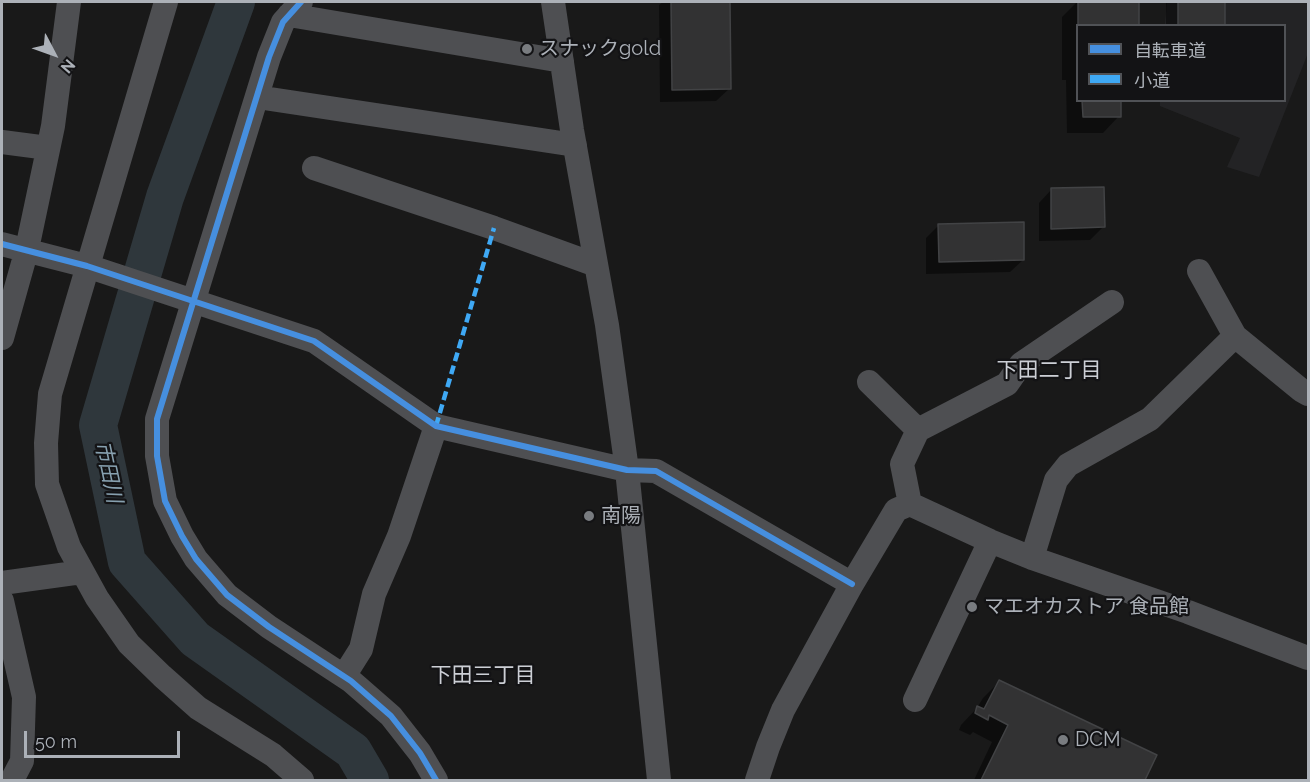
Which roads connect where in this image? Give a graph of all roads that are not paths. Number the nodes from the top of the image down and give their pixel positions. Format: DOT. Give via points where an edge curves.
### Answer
graph roads {
  1 [pos="69,2"];
  2 [pos="166,2"];
  3 [pos="553,2"];
  4 [pos="295,8"];
  5 [pos="562,60"];
  6 [pos="257,97"];
  7 [pos="2,142"];
  8 [pos="575,145"];
  9 [pos="48,148"];
  10 [pos="314,168"];
  11 [pos="2,244"];
  12 [pos="27,249"];
  13 [pos="596,265"];
  14 [pos="87,266"];
  15 [pos="1199,271"];
  16 [pos="194,300"];
  17 [pos="1112,302"];
  18 [pos="1236,336"];
  19 [pos="2,338"];
  20 [pos="869,382"];
  21 [pos="1308,394"];
  22 [pos="436,426"];
  23 [pos="918,430"];
  24 [pos="627,470"];
  25 [pos="910,504"];
  26 [pos="990,541"];
  27 [pos="1032,558"];
  28 [pos="82,572"];
  29 [pos="2,584"];
  30 [pos="852,584"];
  31 [pos="2,601"];
  32 [pos="1308,658"];
  33 [pos="344,676"];
  34 [pos="915,700"];
  35 [pos="12,780"];
  36 [pos="302,780"];
  37 [pos="436,780"];
  38 [pos="659,780"];
  39 [pos="758,780"];
  1 -- 9 [label="street"];
  2 -- 14 [label="street"];
  3 -- 5 [label="street"];
  4 -- 5 [label="street"];
  4 -- 6 [label="street" via="279,31"];
  5 -- 8 [label="street"];
  6 -- 8 [label="street"];
  6 -- 16 [label="street"];
  7 -- 9 [label="street"];
  8 -- 13 [label="street"];
  9 -- 12 [label="street"];
  10 -- 13 [label="street"];
  11 -- 12 [label="street"];
  12 -- 14 [label="street"];
  12 -- 19 [label="street"];
  13 -- 24 [label="street"];
  14 -- 16 [label="street"];
  14 -- 28 [label="street" via="50,394 46,443 47,484"];
  15 -- 18 [label="street"];
  16 -- 22 [label="street" via="314,340"];
  16 -- 33 [label="street" via="157,419 157,456 165,501 196,559 227,595"];
  17 -- 23 [label="street" via="1021,364 1007,384"];
  18 -- 21 [label="street"];
  18 -- 27 [label="street" via="1150,419 1068,465 1056,480"];
  20 -- 23 [label="street"];
  22 -- 24 [label="street"];
  22 -- 33 [label="street" via="399,536 374,594 361,649"];
  23 -- 25 [label="street" via="902,464"];
  24 -- 30 [label="street" via="657,471"];
  24 -- 38 [label="street"];
  25 -- 26 [label="street"];
  25 -- 30 [label="street" via="896,510"];
  26 -- 27 [label="street"];
  26 -- 34 [label="street"];
  27 -- 32 [label="street"];
  28 -- 29 [label="street"];
  28 -- 36 [label="street" via="129,644 162,676 198,708 273,755"];
  30 -- 39 [label="street" via="783,710"];
  31 -- 35 [label="street" via="24,697 22,761"];
  33 -- 37 [label="street" via="390,716"];
}
